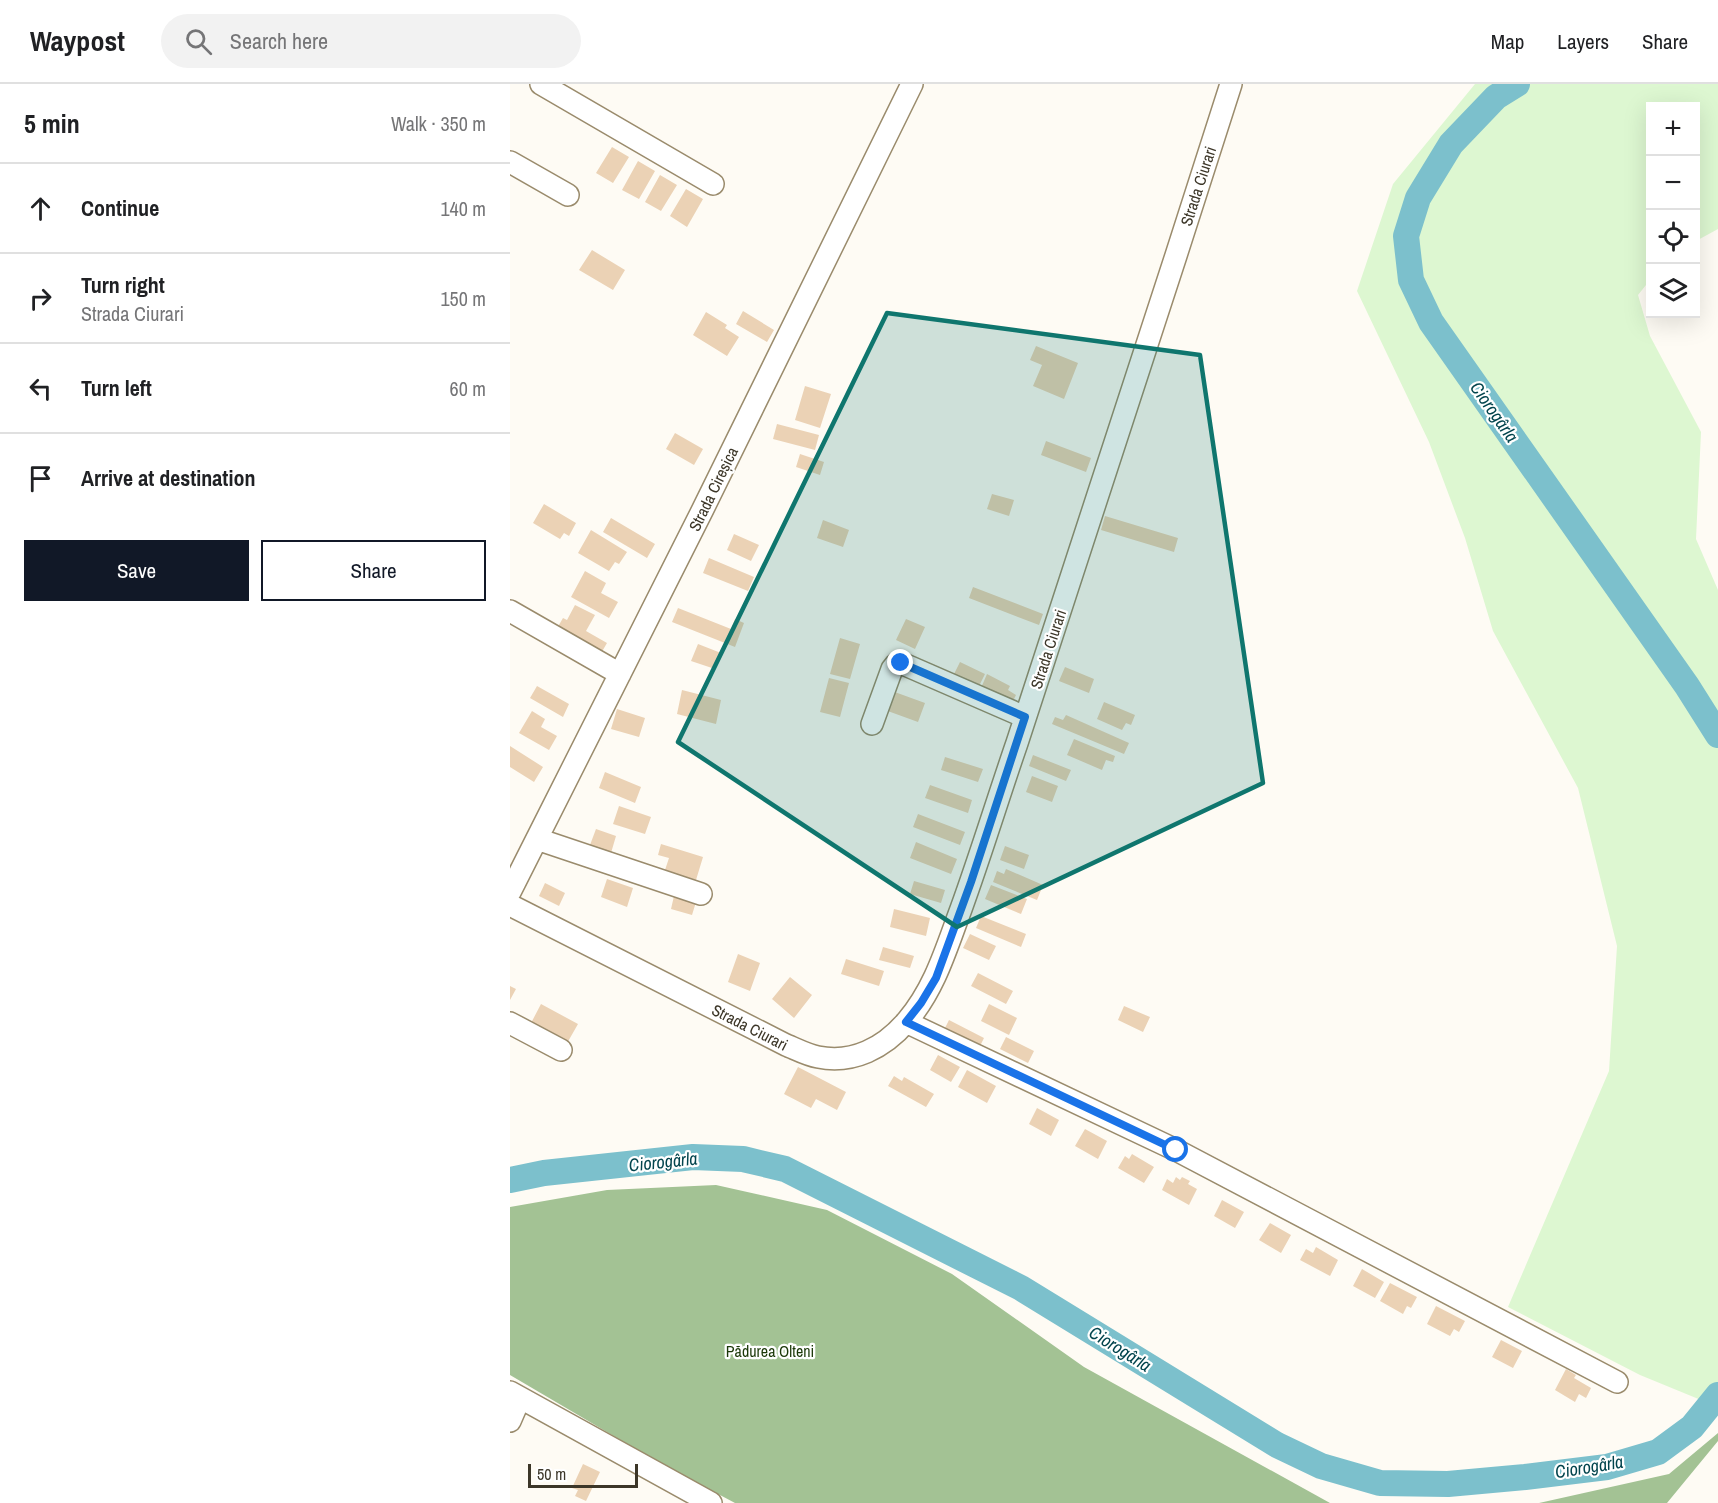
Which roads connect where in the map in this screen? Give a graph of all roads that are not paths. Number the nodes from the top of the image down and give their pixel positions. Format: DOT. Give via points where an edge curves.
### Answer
graph roads {
  1 [pos="541,84"];
  2 [pos="912,84"];
  3 [pos="1231,84"];
  4 [pos="510,162"];
  5 [pos="713,184"];
  6 [pos="568,195"];
  7 [pos="510,611"];
  8 [pos="620,674"];
  9 [pos="1025,717"];
  10 [pos="872,724"];
  11 [pos="537,839"];
  12 [pos="510,892"];
  13 [pos="701,894"];
  14 [pos="510,905"];
  15 [pos="906,1022"];
  16 [pos="510,1023"];
  17 [pos="561,1050"];
  18 [pos="1617,1382"];
  19 [pos="515,1395"];
  20 [pos="510,1421"];
  21 [pos="711,1503"];
  1 -- 5 [label="street"];
  2 -- 8 [label="street, Strada Cireșica"];
  3 -- 9 [label="street, Strada Ciurari"];
  4 -- 6 [label="street"];
  7 -- 8 [label="street"];
  8 -- 11 [label="street, Strada Cireșica"];
  9 -- 10 [label="street" via="901,663 892,669"];
  9 -- 15 [label="street, Strada Ciurari" via="936,978"];
  11 -- 12 [label="street, Strada Cireșica"];
  11 -- 13 [label="street"];
  14 -- 15 [label="street, Strada Ciurari" via="814,1057 838,1060 870,1052"];
  15 -- 18 [label="street" via="1176,1150"];
  16 -- 17 [label="street"];
  19 -- 20 [label="street"];
  19 -- 21 [label="street"];
}
